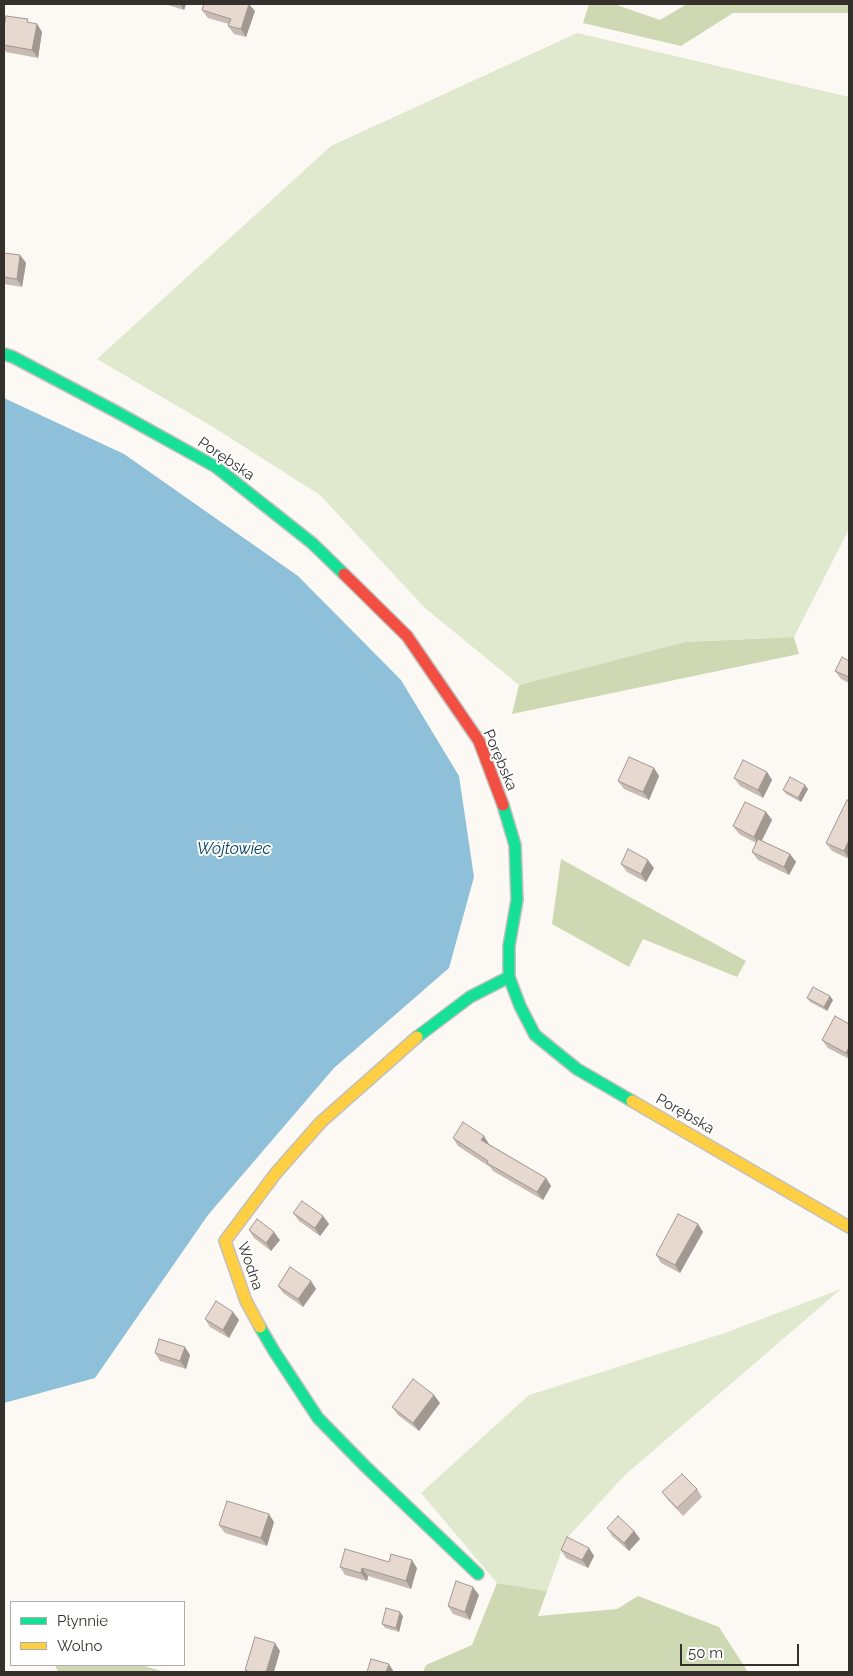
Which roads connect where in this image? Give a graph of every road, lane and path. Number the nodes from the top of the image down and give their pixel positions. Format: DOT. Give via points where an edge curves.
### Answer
graph roads {
  1 [pos="4,354"];
  2 [pos="509,977"];
  3 [pos="849,1227"];
  4 [pos="478,1574"];
  1 -- 2 [label="street, Porębska" via="216,467 312,543 407,636 479,741 515,845 517,900 508,946"];
  2 -- 3 [label="street, Porębska" via="535,1035 577,1069"];
  2 -- 4 [label="street, Wodna" via="470,997 416,1038 321,1122 276,1173 225,1241 246,1302 318,1418"];
}
